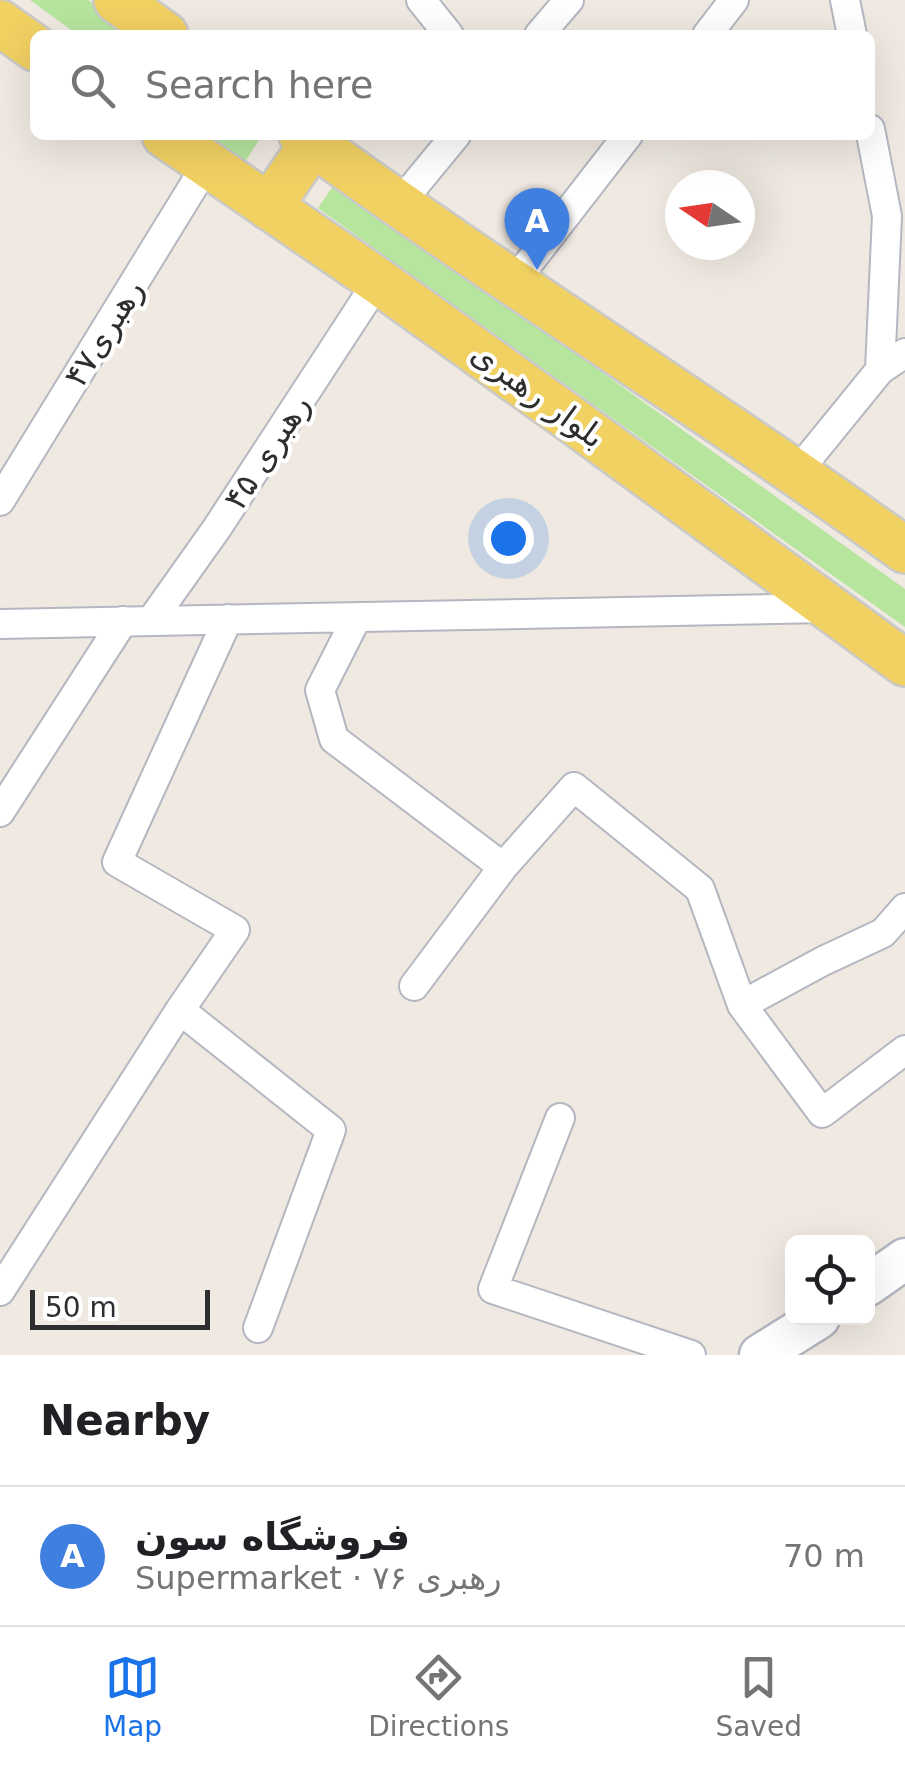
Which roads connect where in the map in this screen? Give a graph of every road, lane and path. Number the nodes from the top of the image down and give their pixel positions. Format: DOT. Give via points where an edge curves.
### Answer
graph roads {
  1 [pos="118,0"];
  2 [pos="421,0"];
  3 [pos="568,0"];
  4 [pos="734,0"];
  5 [pos="845,0"];
  6 [pos="159,30"];
  7 [pos="445,30"];
  8 [pos="544,30"];
  9 [pos="711,30"];
  10 [pos="851,30"];
  11 [pos="172,140"];
  12 [pos="307,140"];
  13 [pos="309,140"];
  14 [pos="452,140"];
  15 [pos="624,140"];
  16 [pos="872,140"];
  17 [pos="207,164"];
  18 [pos="400,203"];
  19 [pos="269,207"];
  20 [pos="378,281"];
  21 [pos="514,282"];
  22 [pos="905,352"];
  23 [pos="880,370"];
  24 [pos="797,472"];
  25 [pos="0,502"];
  26 [pos="905,550"];
  27 [pos="829,608"];
  28 [pos="357,617"];
  29 [pos="228,619"];
  30 [pos="137,621"];
  31 [pos="0,624"];
  32 [pos="905,663"];
  33 [pos="0,812"];
  34 [pos="503,866"];
  35 [pos="905,908"];
  36 [pos="414,986"];
  37 [pos="742,1005"];
  38 [pos="180,1010"];
  39 [pos="905,1050"];
  40 [pos="560,1118"];
  41 [pos="905,1259"];
  42 [pos="875,1281"];
  43 [pos="0,1291"];
  44 [pos="809,1325"];
  45 [pos="258,1328"];
  46 [pos="691,1355"];
  47 [pos="760,1355"];
  1 -- 6 [label="main road"];
  2 -- 7 [label="street"];
  3 -- 8 [label="street"];
  4 -- 9 [label="street"];
  5 -- 10 [label="street"];
  11 -- 17 [label="main road, بلوار رهبری"];
  12 -- 19 [label="main road"];
  13 -- 18 [label="main road"];
  14 -- 18 [label="street"];
  15 -- 21 [label="street"];
  16 -- 23 [label="street" via="887,216"];
  17 -- 19 [label="main road, بلوار رهبری"];
  17 -- 25 [label="street, ۴۷رهبری"];
  18 -- 21 [label="main road"];
  19 -- 20 [label="main road, بلوار رهبری"];
  20 -- 27 [label="main road, بلوار رهبری"];
  20 -- 30 [label="street, رهبری ۴۵" via="227,514"];
  21 -- 24 [label="main road"];
  22 -- 23 [label="street"];
  23 -- 24 [label="street"];
  24 -- 26 [label="main road"];
  27 -- 28 [label="street"];
  27 -- 32 [label="main road, بلوار رهبری"];
  28 -- 29 [label="street"];
  28 -- 34 [label="street" via="320,690 334,739"];
  29 -- 30 [label="street"];
  29 -- 38 [label="street" via="117,862 236,930"];
  30 -- 31 [label="street"];
  30 -- 33 [label="street, رهبری ۴۵"];
  34 -- 36 [label="street"];
  34 -- 37 [label="street" via="574,787 700,888"];
  35 -- 37 [label="street" via="883,933"];
  37 -- 39 [label="street" via="822,1113"];
  38 -- 43 [label="street"];
  38 -- 45 [label="street" via="331,1130"];
  40 -- 46 [label="street" via="492,1289"];
  41 -- 42 [label="main road"];
  44 -- 47 [label="main road"];
}
